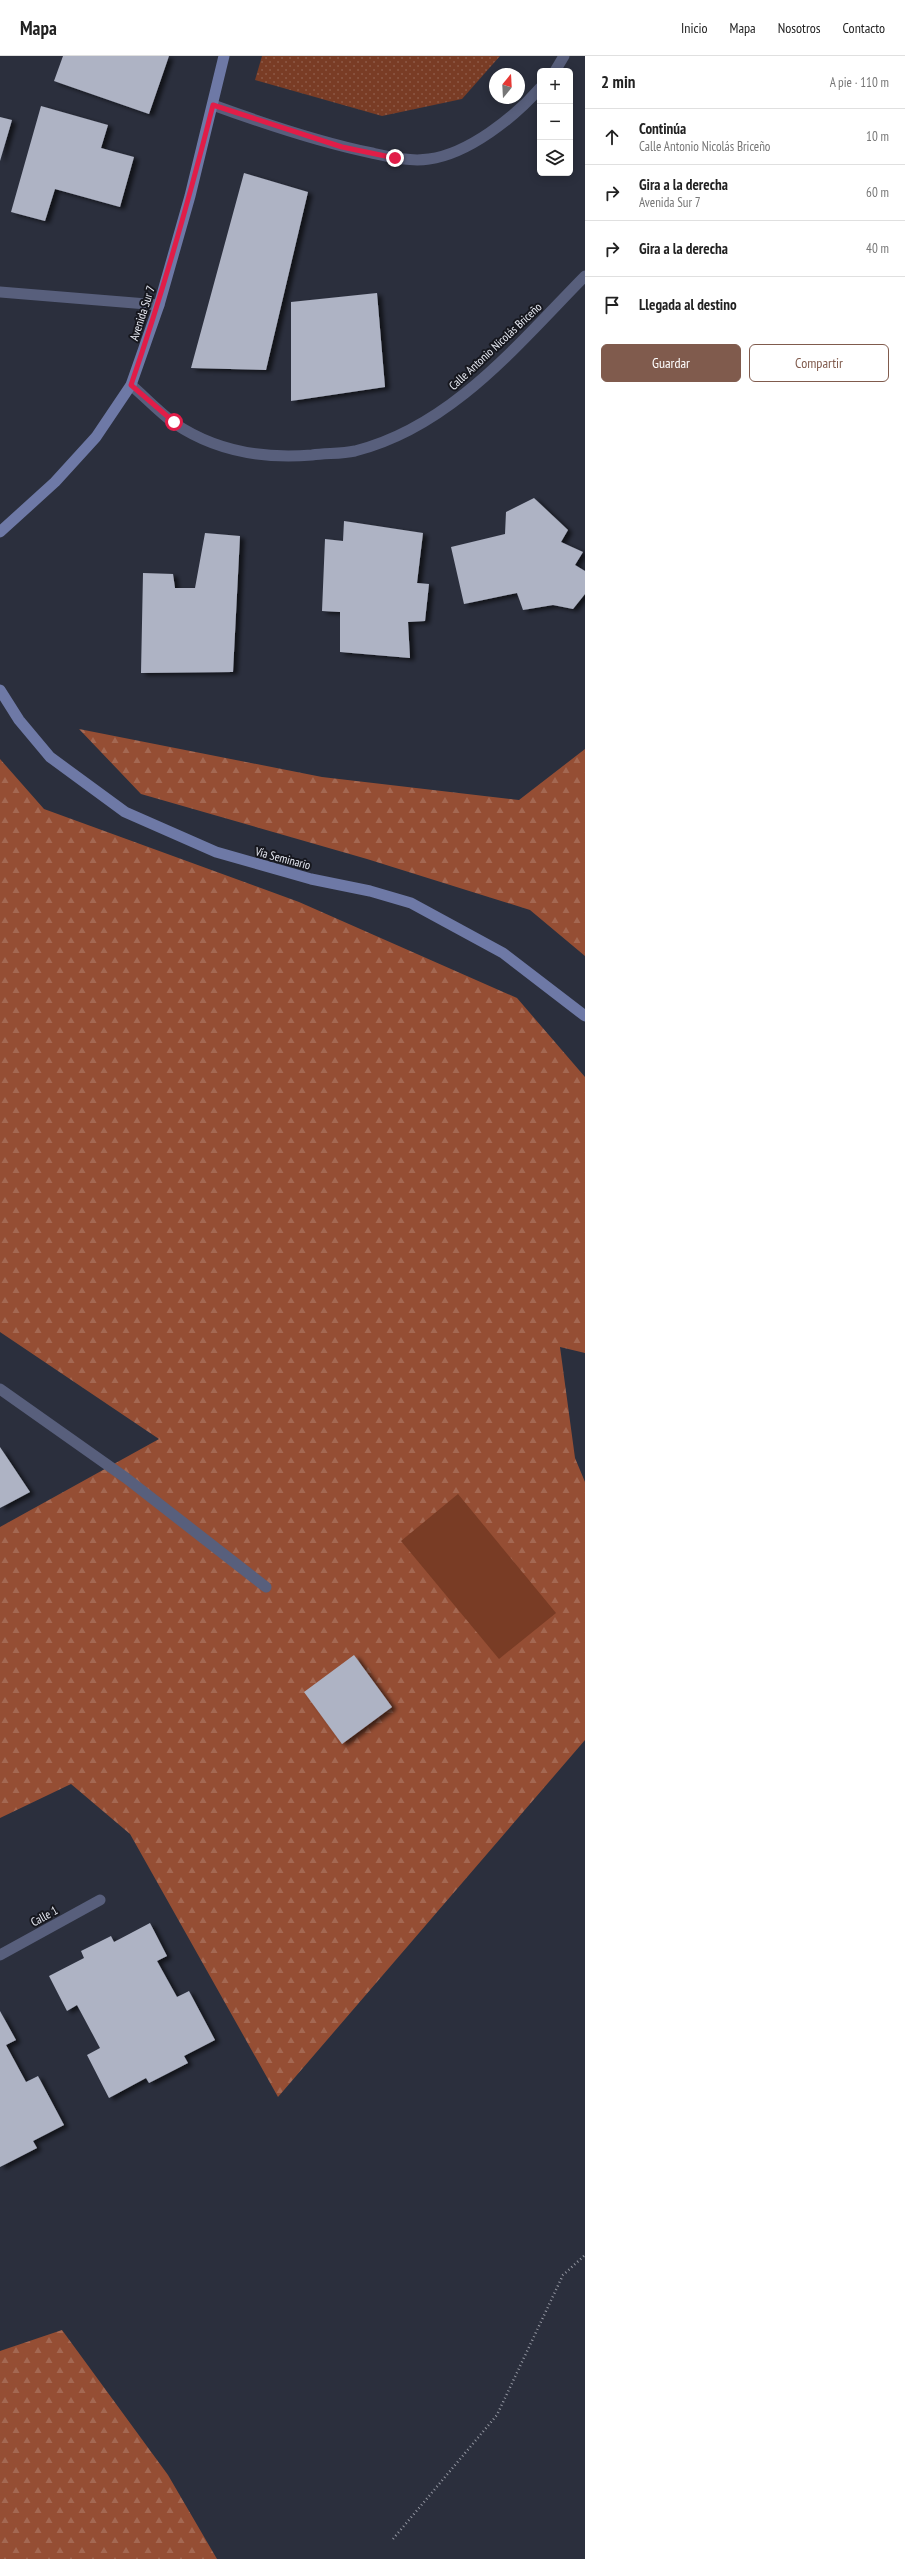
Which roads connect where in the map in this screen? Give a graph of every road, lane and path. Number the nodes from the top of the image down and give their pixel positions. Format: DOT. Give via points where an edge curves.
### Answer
graph roads {
  1 [pos="224,56"];
  2 [pos="564,56"];
  3 [pos="558,68"];
  4 [pos="537,91"];
  5 [pos="213,105"];
  6 [pos="585,276"];
  7 [pos="0,292"];
  8 [pos="159,305"];
  9 [pos="131,385"];
  10 [pos="0,532"];
  11 [pos="0,690"];
  12 [pos="585,1016"];
  13 [pos="0,1388"];
  14 [pos="266,1587"];
  15 [pos="100,1900"];
  16 [pos="0,1955"];
  17 [pos="585,2255"];
  18 [pos="393,2539"];
  1 -- 5 [label="main road, Avenida Sur 7"];
  2 -- 3 [label="street"];
  4 -- 5 [label="street" via="468,147 429,160 395,158 342,147"];
  5 -- 8 [label="main road, Avenida Sur 7"];
  6 -- 9 [label="street, Calle Antonio Nicolás Briceño" via="475,386 453,403 399,436 354,451 304,455 248,454 204,440 174,422"];
  7 -- 8 [label="street"];
  8 -- 9 [label="main road, Avenida Sur 7"];
  9 -- 10 [label="main road, Avenida Sur 7" via="96,437 55,482"];
  11 -- 12 [label="main road, Vía Seminario" via="19,720 50,757 125,812 216,852 311,879 370,891 411,903 503,953"];
  13 -- 14 [label="street" via="126,1478"];
  15 -- 16 [label="street, Calle 1"];
  17 -- 18 [label="path" via="563,2275 497,2415"];
}
